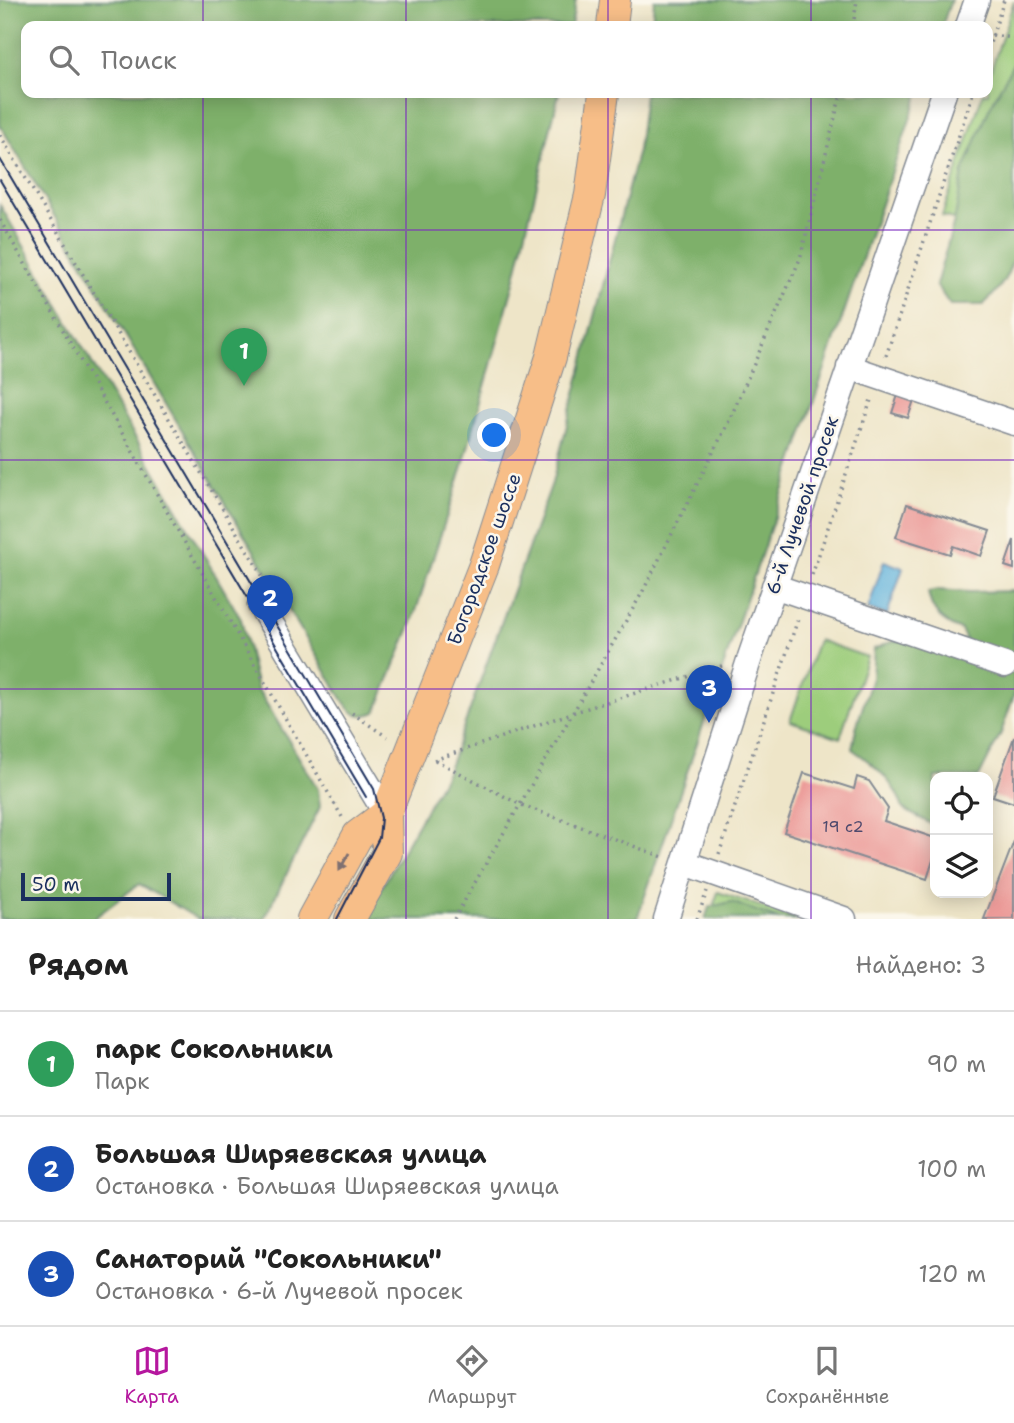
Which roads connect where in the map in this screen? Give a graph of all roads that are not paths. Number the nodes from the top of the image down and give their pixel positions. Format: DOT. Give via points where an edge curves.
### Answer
graph roads {
  1 [pos="614,0"];
  2 [pos="977,0"];
  3 [pos="612,21"];
  4 [pos="970,21"];
  5 [pos="603,98"];
  6 [pos="942,98"];
  7 [pos="849,368"];
  8 [pos="1014,422"];
  9 [pos="774,586"];
  10 [pos="264,595"];
  11 [pos="1005,664"];
  12 [pos="386,814"];
  13 [pos="685,863"];
  14 [pos="312,919"];
  15 [pos="350,919"];
  16 [pos="666,919"];
  17 [pos="844,919"];
  1 -- 3 [label="main road"];
  2 -- 4 [label="street"];
  5 -- 12 [label="main road, Богородское шоссе" via="590,195 544,381 484,565"];
  6 -- 7 [label="street, 6-й Лучевой просек"];
  7 -- 8 [label="street"];
  7 -- 9 [label="street, 6-й Лучевой просек"];
  9 -- 11 [label="street"];
  9 -- 13 [label="street, 6-й Лучевой просек"];
  10 -- 12 [label="street"];
  12 -- 14 [label="main road, one-way" via="358,835"];
  12 -- 15 [label="main road, Богородское шоссе" via="387,853"];
  13 -- 16 [label="street, 6-й Лучевой просек"];
  13 -- 17 [label="street"];
}
